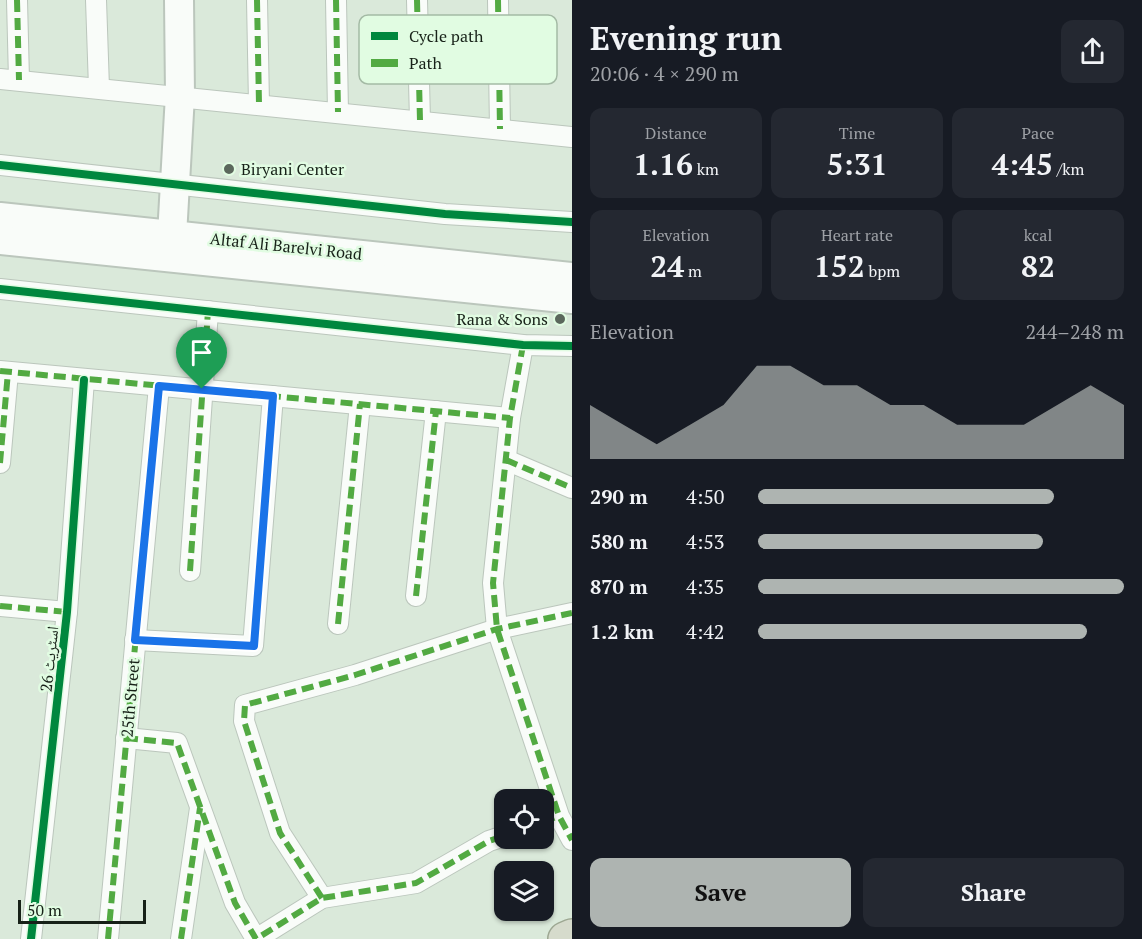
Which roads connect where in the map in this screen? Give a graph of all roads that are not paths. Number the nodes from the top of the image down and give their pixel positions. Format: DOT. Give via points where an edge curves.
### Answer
graph roads {
  1 [pos="18,0"];
  2 [pos="96,0"];
  3 [pos="179,0"];
  4 [pos="257,0"];
  5 [pos="336,0"];
  6 [pos="417,0"];
  7 [pos="498,0"];
  8 [pos="417,15"];
  9 [pos="498,15"];
  10 [pos="9,80"];
  11 [pos="419,84"];
  12 [pos="499,84"];
  13 [pos="99,88"];
  14 [pos="180,95"];
  15 [pos="259,104"];
  16 [pos="338,112"];
  17 [pos="420,121"];
  18 [pos="500,129"];
  19 [pos="572,137"];
  20 [pos="0,165"];
  21 [pos="177,183"];
  22 [pos="0,217"];
  23 [pos="572,222"];
  24 [pos="0,240"];
  25 [pos="171,246"];
  26 [pos="572,277"];
  27 [pos="0,289"];
  28 [pos="572,299"];
  29 [pos="208,311"];
  30 [pos="523,345"];
  31 [pos="572,345"];
  32 [pos="4,371"];
  33 [pos="84,380"];
  34 [pos="159,386"];
  35 [pos="202,389"];
  36 [pos="273,396"];
  37 [pos="360,404"];
  38 [pos="436,411"];
  39 [pos="510,418"];
  40 [pos="506,460"];
  41 [pos="0,463"];
  42 [pos="572,488"];
  43 [pos="190,571"];
  44 [pos="416,596"];
  45 [pos="0,606"];
  46 [pos="67,612"];
  47 [pos="572,614"];
  48 [pos="338,624"];
  49 [pos="497,629"];
  50 [pos="135,640"];
  51 [pos="126,738"];
  52 [pos="542,789"];
  53 [pos="200,807"];
  54 [pos="554,822"];
  55 [pos="494,839"];
  56 [pos="572,840"];
  57 [pos="322,898"];
  58 [pos="572,936"];
  59 [pos="31,939"];
  60 [pos="108,939"];
  61 [pos="181,939"];
  62 [pos="564,939"];
  1 -- 10 [label="street"];
  2 -- 13 [label="street"];
  3 -- 14 [label="main road"];
  4 -- 15 [label="street"];
  5 -- 16 [label="street"];
  6 -- 8 [label="street"];
  7 -- 9 [label="street"];
  10 -- 13 [label="street"];
  11 -- 17 [label="street"];
  12 -- 18 [label="street"];
  13 -- 14 [label="street"];
  14 -- 15 [label="street"];
  14 -- 21 [label="main road"];
  15 -- 16 [label="street"];
  16 -- 17 [label="street"];
  17 -- 18 [label="street"];
  18 -- 19 [label="street"];
  20 -- 21 [label="street"];
  21 -- 23 [label="street" via="445,214"];
  21 -- 25 [label="main road"];
  22 -- 25 [label="main road, Altaf Ali Barelvi Road"];
  24 -- 25 [label="main road, Altaf Ali Barelvi Road"];
  25 -- 26 [label="main road, Altaf Ali Barelvi Road"];
  25 -- 28 [label="main road, Altaf Ali Barelvi Road"];
  27 -- 29 [label="street"];
  29 -- 30 [label="street"];
  29 -- 35 [label="street"];
  30 -- 31 [label="street"];
  30 -- 39 [label="street"];
  32 -- 33 [label="street"];
  32 -- 41 [label="street"];
  33 -- 34 [label="street"];
  33 -- 46 [label="street, اسٹریٹ 26"];
  34 -- 35 [label="street"];
  34 -- 50 [label="street, 25th Street"];
  35 -- 36 [label="street"];
  35 -- 43 [label="street"];
  36 -- 37 [label="street"];
  36 -- 50 [label="street" via="254,646"];
  37 -- 38 [label="street"];
  37 -- 48 [label="street"];
  38 -- 39 [label="street"];
  38 -- 44 [label="street"];
  39 -- 40 [label="street"];
  40 -- 42 [label="street"];
  40 -- 49 [label="street" via="493,583"];
  45 -- 46 [label="street"];
  46 -- 59 [label="street, اسٹریٹ 26"];
  47 -- 49 [label="street"];
  49 -- 52 [label="street"];
  49 -- 57 [label="street" via="355,675 245,705 244,720 280,833"];
  50 -- 51 [label="street, 25th Street"];
  51 -- 53 [label="street" via="177,743"];
  51 -- 60 [label="street, 25th Street"];
  53 -- 57 [label="street" via="236,903 256,939"];
  53 -- 61 [label="street"];
  54 -- 56 [label="street"];
  55 -- 57 [label="street" via="416,883"];
  58 -- 62 [label="highway"];
}
